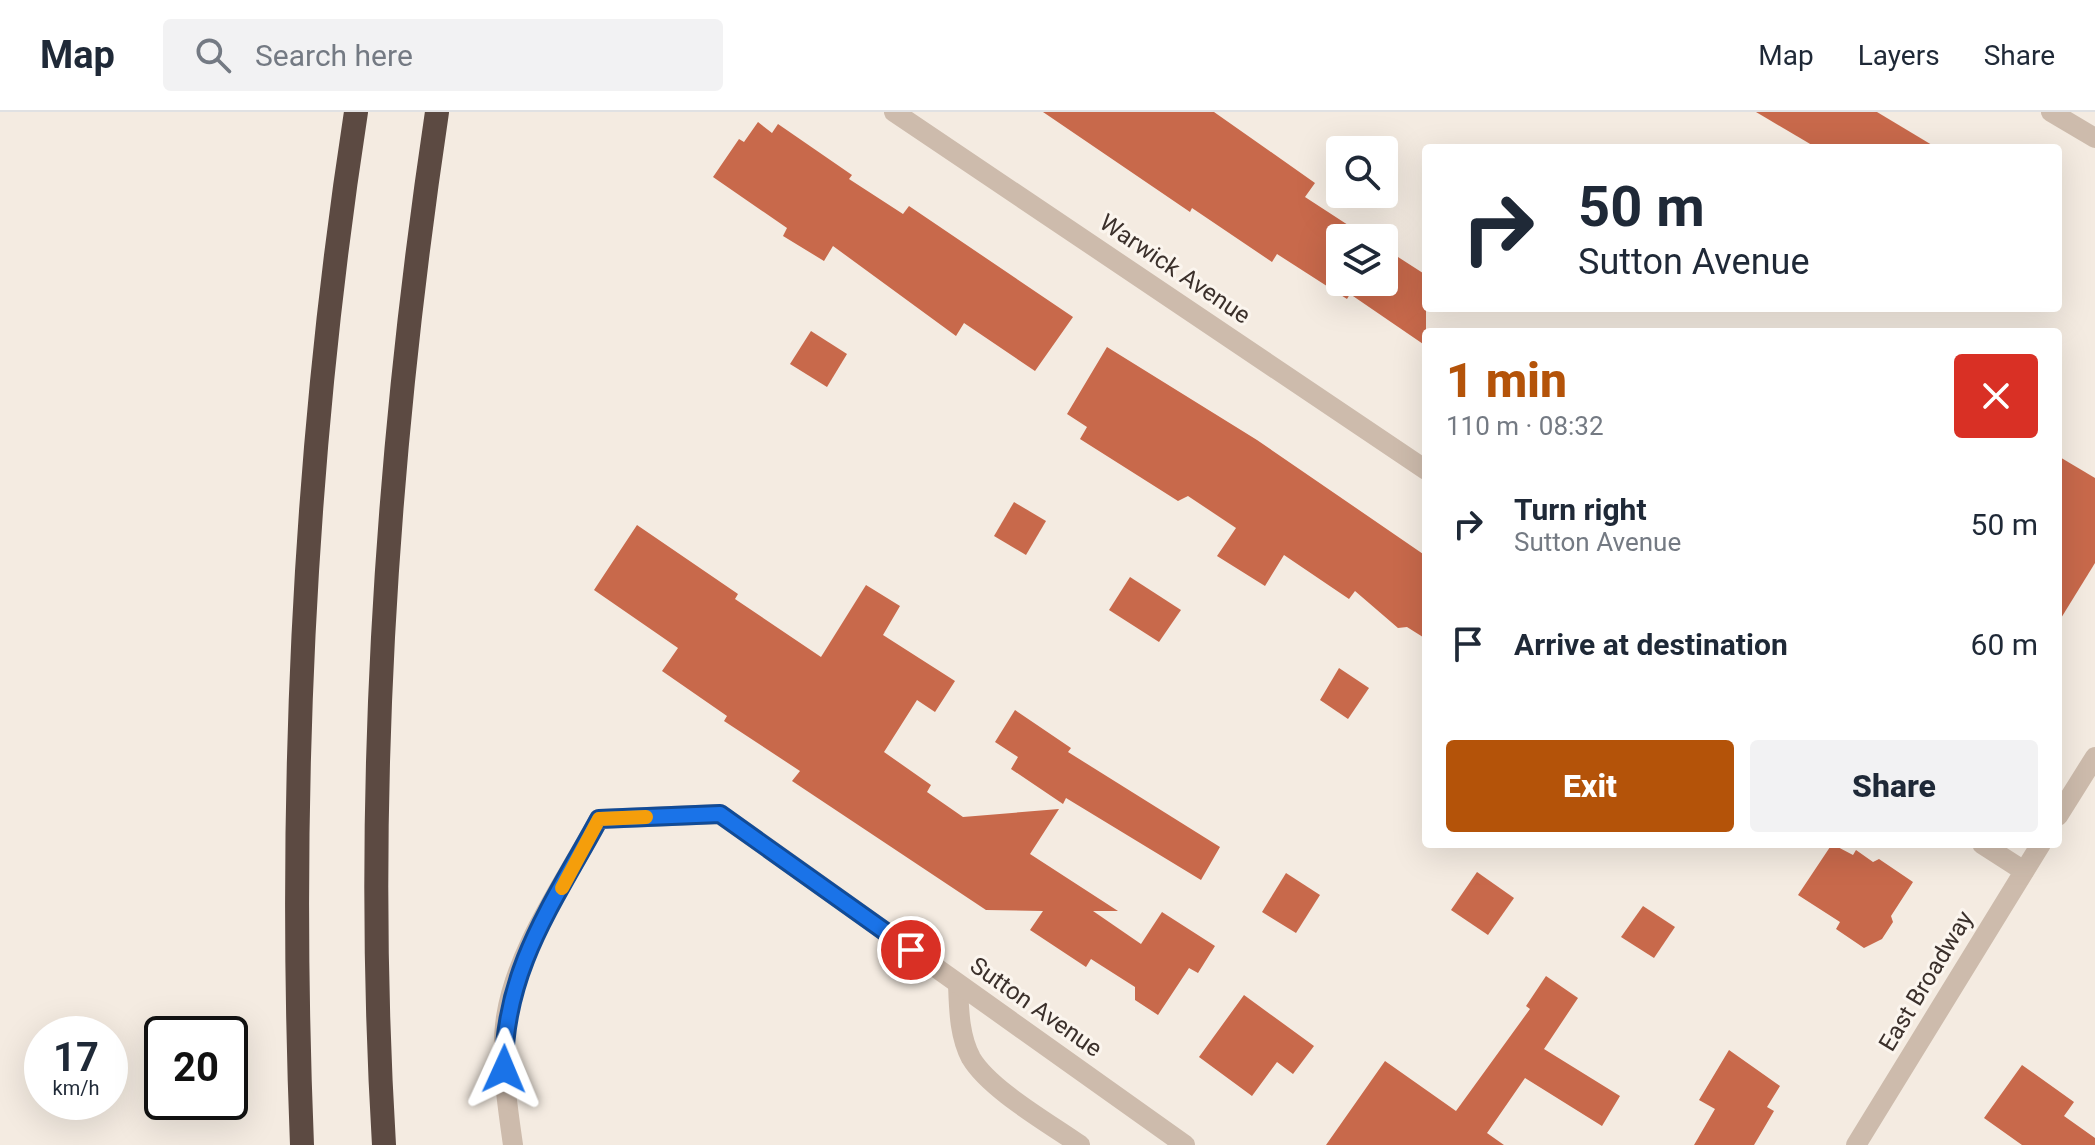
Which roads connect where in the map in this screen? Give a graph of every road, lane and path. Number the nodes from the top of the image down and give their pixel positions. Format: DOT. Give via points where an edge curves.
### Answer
graph roads {
  1 [pos="356,112"];
  2 [pos="437,112"];
  3 [pos="894,112"];
  4 [pos="2051,112"];
  5 [pos="2095,138"];
  6 [pos="1422,467"];
  7 [pos="2095,757"];
  8 [pos="2062,810"];
  9 [pos="1988,848"];
  10 [pos="2038,848"];
  11 [pos="2024,871"];
  12 [pos="958,984"];
  13 [pos="302,1145"];
  14 [pos="384,1145"];
  15 [pos="513,1145"];
  16 [pos="1080,1145"];
  17 [pos="1185,1145"];
  18 [pos="1856,1145"];
  1 -- 13 [label="highway" via="316,439 297,737"];
  2 -- 14 [label="highway" via="402,388 381,683 376,847"];
  3 -- 6 [label="street, Warwick Avenue"];
  4 -- 5 [label="street"];
  7 -- 8 [label="street"];
  9 -- 11 [label="street"];
  10 -- 11 [label="street, East Broadway"];
  11 -- 18 [label="street, East Broadway"];
  12 -- 15 [label="street, Sutton Avenue" via="720,814 599,819 534,938 510,996 504,1069"];
  12 -- 16 [label="street" via="963,1036 972,1058 985,1075"];
  12 -- 17 [label="street, Sutton Avenue"];
}
